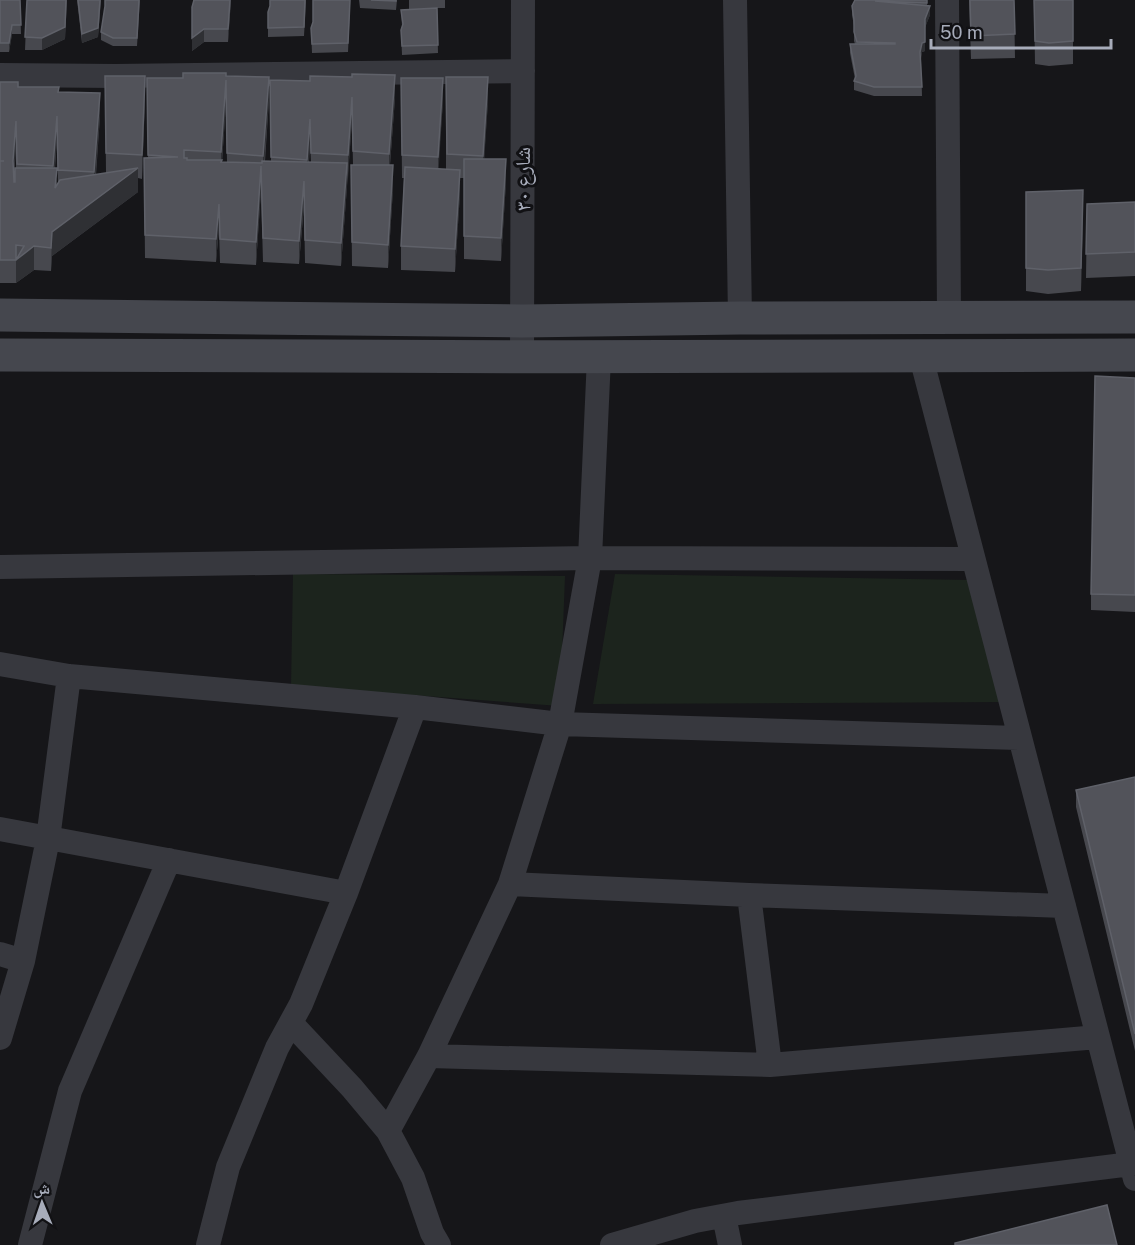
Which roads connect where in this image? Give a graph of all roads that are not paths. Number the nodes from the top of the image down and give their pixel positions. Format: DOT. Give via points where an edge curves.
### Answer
graph roads {
  1 [pos="523,0"];
  2 [pos="735,0"];
  3 [pos="947,0"];
  4 [pos="523,71"];
  5 [pos="0,75"];
  6 [pos="0,315"];
  7 [pos="1135,317"];
  8 [pos="740,318"];
  9 [pos="949,318"];
  10 [pos="522,321"];
  11 [pos="0,355"];
  12 [pos="1135,355"];
  13 [pos="522,357"];
  14 [pos="599,357"];
  15 [pos="921,357"];
  16 [pos="590,558"];
  17 [pos="974,559"];
  18 [pos="0,567"];
  19 [pos="0,664"];
  20 [pos="69,676"];
  21 [pos="415,707"];
  22 [pos="560,724"];
  23 [pos="1020,738"];
  24 [pos="0,829"];
  25 [pos="48,839"];
  26 [pos="169,860"];
  27 [pos="510,884"];
  28 [pos="346,893"];
  29 [pos="749,895"];
  30 [pos="1064,906"];
  31 [pos="0,954"];
  32 [pos="24,961"];
  33 [pos="291,1023"];
  34 [pos="1098,1037"];
  35 [pos="0,1038"];
  36 [pos="429,1056"];
  37 [pos="770,1065"];
  38 [pos="388,1131"];
  39 [pos="1133,1172"];
  40 [pos="724,1216"];
  41 [pos="30,1245"];
  42 [pos="208,1245"];
  43 [pos="439,1245"];
  44 [pos="612,1245"];
  45 [pos="730,1245"];
  1 -- 4 [label="street, شارع ٣٠"];
  2 -- 8 [label="street"];
  3 -- 9 [label="street"];
  4 -- 5 [label="street"];
  4 -- 10 [label="street, شارع ٣٠"];
  6 -- 10 [label="street"];
  7 -- 9 [label="street"];
  8 -- 9 [label="street"];
  8 -- 10 [label="street"];
  10 -- 13 [label="street, شارع ٣٠"];
  11 -- 13 [label="street"];
  12 -- 15 [label="street"];
  13 -- 14 [label="street"];
  14 -- 15 [label="street"];
  14 -- 16 [label="street"];
  15 -- 17 [label="street"];
  16 -- 17 [label="street"];
  16 -- 18 [label="street"];
  16 -- 22 [label="street"];
  17 -- 23 [label="street"];
  19 -- 20 [label="street"];
  20 -- 21 [label="street"];
  20 -- 25 [label="street"];
  21 -- 22 [label="street"];
  21 -- 28 [label="street"];
  22 -- 23 [label="street"];
  22 -- 27 [label="street"];
  23 -- 30 [label="street"];
  24 -- 25 [label="street"];
  25 -- 26 [label="street"];
  25 -- 32 [label="street"];
  26 -- 28 [label="street"];
  26 -- 41 [label="street" via="70,1090"];
  27 -- 29 [label="street"];
  27 -- 36 [label="street"];
  28 -- 33 [label="street"];
  29 -- 30 [label="street"];
  29 -- 37 [label="street"];
  30 -- 34 [label="street"];
  31 -- 32 [label="street"];
  32 -- 35 [label="street"];
  33 -- 38 [label="street"];
  33 -- 42 [label="street" via="228,1167"];
  34 -- 37 [label="street"];
  34 -- 39 [label="street"];
  36 -- 37 [label="street"];
  36 -- 38 [label="street"];
  38 -- 43 [label="street" via="413,1178"];
  39 -- 40 [label="street" via="807,1204"];
  40 -- 44 [label="street"];
  40 -- 45 [label="street"];
}
